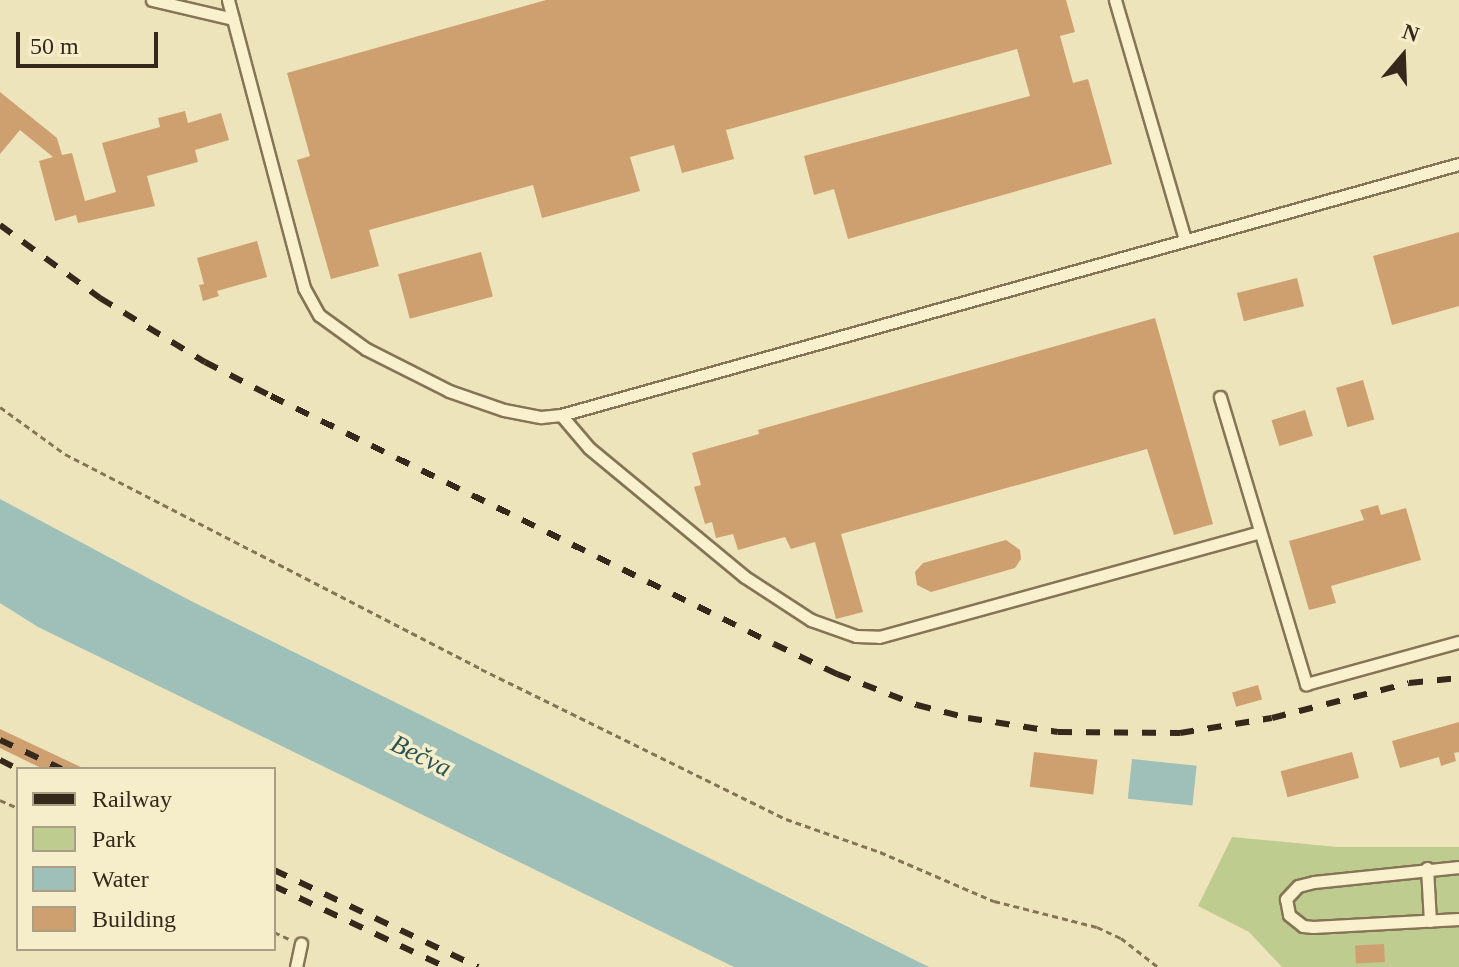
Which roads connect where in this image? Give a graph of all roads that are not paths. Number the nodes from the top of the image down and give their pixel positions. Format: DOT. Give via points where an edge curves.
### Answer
graph roads {
  1 [pos="152,0"];
  2 [pos="228,0"];
  3 [pos="1115,0"];
  4 [pos="233,19"];
  5 [pos="1459,164"];
  6 [pos="1185,240"];
  7 [pos="1220,397"];
  8 [pos="561,415"];
  9 [pos="1260,532"];
  10 [pos="1459,642"];
  11 [pos="1459,867"];
  12 [pos="1427,868"];
  13 [pos="1459,919"];
  14 [pos="1430,921"];
  15 [pos="301,944"];
  16 [pos="296,967"];
  1 -- 4 [label="lane"];
  2 -- 4 [label="lane"];
  3 -- 6 [label="lane"];
  4 -- 8 [label="lane" via="304,288 319,315 366,349 449,391 504,410"];
  5 -- 6 [label="lane"];
  6 -- 8 [label="lane"];
  7 -- 9 [label="lane"];
  8 -- 9 [label="lane" via="589,448 745,577 811,620 856,636 879,637"];
  9 -- 10 [label="lane" via="1306,684"];
  11 -- 12 [label="lane"];
  12 -- 14 [label="lane"];
  12 -- 14 [label="lane" via="1298,886 1286,906 1295,920 1313,927"];
  13 -- 14 [label="lane"];
  15 -- 16 [label="lane"];
}
